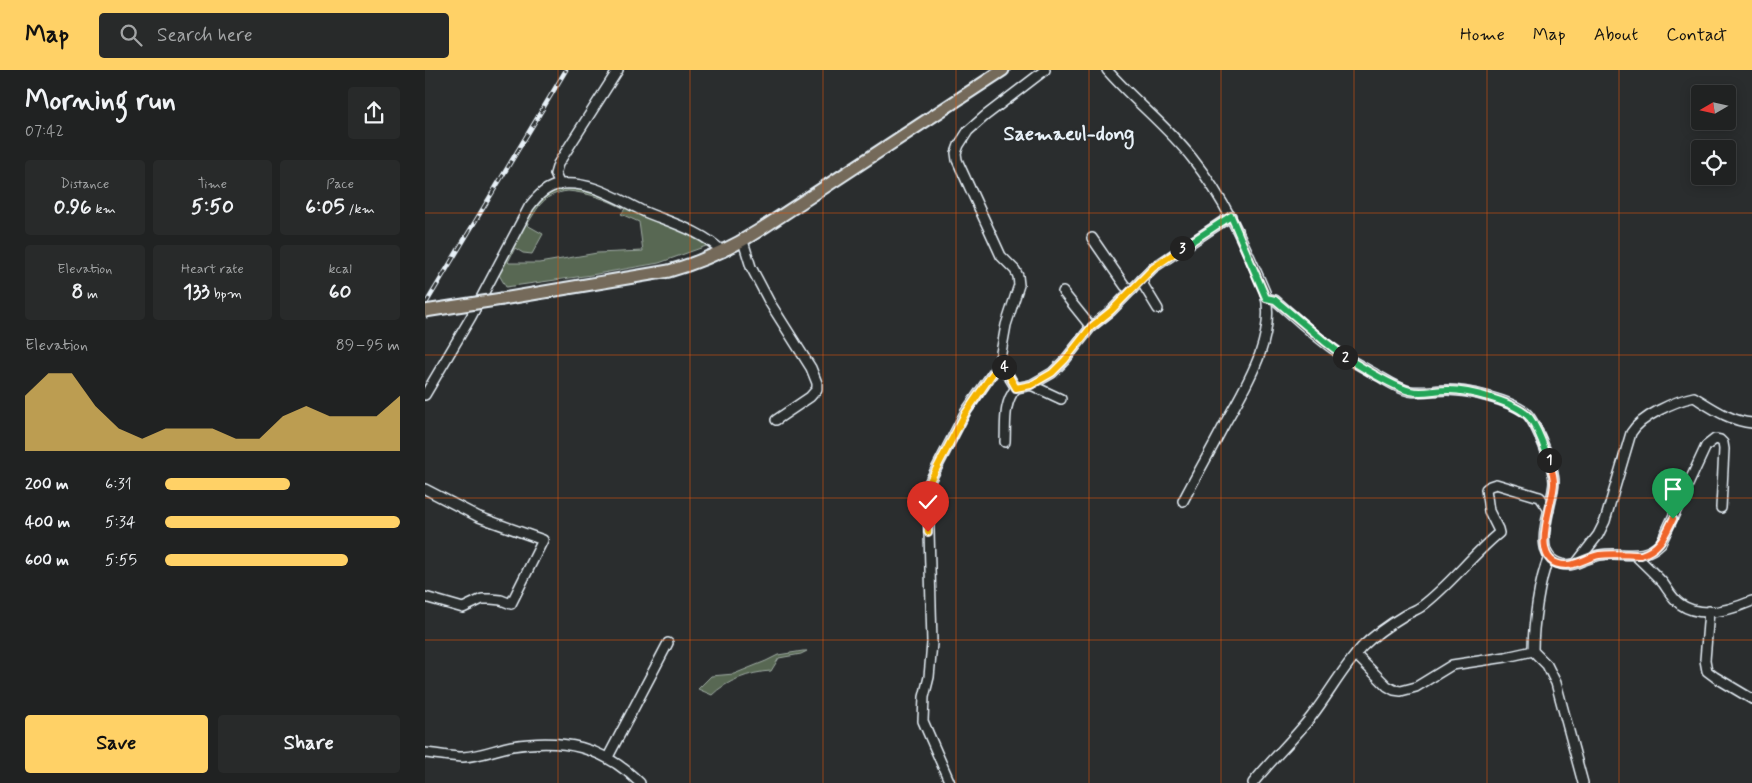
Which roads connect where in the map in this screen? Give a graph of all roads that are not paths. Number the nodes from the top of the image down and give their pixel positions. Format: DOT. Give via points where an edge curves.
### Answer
graph roads {
  1 [pos="618,70"];
  2 [pos="1003,70"];
  3 [pos="1045,70"];
  4 [pos="1107,70"];
  5 [pos="560,185"];
  6 [pos="1231,216"];
  7 [pos="1093,238"];
  8 [pos="743,241"];
  9 [pos="723,252"];
  10 [pos="1142,279"];
  11 [pos="1132,290"];
  12 [pos="1063,292"];
  13 [pos="1266,298"];
  14 [pos="1158,308"];
  15 [pos="425,311"];
  16 [pos="1091,327"];
  17 [pos="999,364"];
  18 [pos="1031,385"];
  19 [pos="1016,388"];
  20 [pos="425,395"];
  21 [pos="1061,399"];
  22 [pos="776,420"];
  23 [pos="1752,423"];
  24 [pos="1005,442"];
  25 [pos="425,489"];
  26 [pos="1183,501"];
  27 [pos="1721,508"];
  28 [pos="1549,510"];
  29 [pos="1635,555"];
  30 [pos="1549,558"];
  31 [pos="1576,563"];
  32 [pos="425,597"];
  33 [pos="1752,601"];
  34 [pos="1709,611"];
  35 [pos="668,643"];
  36 [pos="1533,651"];
  37 [pos="1356,655"];
  38 [pos="1752,699"];
  39 [pos="425,753"];
  40 [pos="608,757"];
  41 [pos="640,783"];
  42 [pos="949,783"];
  43 [pos="1253,783"];
  44 [pos="1583,783"];
  1 -- 5 [label="street" via="558,164 555,174"];
  2 -- 8 [label="main road"];
  3 -- 17 [label="street" via="971,127 956,153 1001,256 1018,276 1019,285 1006,325"];
  4 -- 6 [label="street" via="1192,157"];
  5 -- 9 [label="street" via="602,191 707,239"];
  5 -- 20 [label="street" via="541,192 529,207"];
  6 -- 10 [label="street" via="1153,268"];
  6 -- 13 [label="street"];
  7 -- 11 [label="street" via="1125,286"];
  8 -- 9 [label="main road"];
  8 -- 22 [label="street" via="751,267 770,304 811,368 817,383 817,389 810,397"];
  9 -- 15 [label="main road, bridge" via="669,271"];
  10 -- 11 [label="street"];
  10 -- 14 [label="street"];
  11 -- 16 [label="street"];
  12 -- 16 [label="street"];
  13 -- 26 [label="street" via="1267,327 1256,362"];
  13 -- 28 [label="street" via="1275,300 1338,352 1395,385 1417,392 1459,391 1506,403 1525,413 1540,438 1553,474"];
  16 -- 18 [label="street" via="1052,373"];
  17 -- 19 [label="street"];
  17 -- 42 [label="street" via="965,414 930,481 928,492 932,643 923,721"];
  18 -- 19 [label="street"];
  18 -- 21 [label="street"];
  19 -- 24 [label="street" via="1006,408"];
  23 -- 31 [label="street" via="1727,416 1693,396 1641,421 1631,433 1605,521"];
  25 -- 32 [label="street" via="479,517 543,540 511,604 491,599 463,608"];
  27 -- 29 [label="street" via="1724,449 1723,443 1715,439 1703,451 1661,543 1648,553"];
  28 -- 30 [label="street" via="1545,529"];
  28 -- 37 [label="street" via="1537,496 1496,484 1486,489 1489,512 1499,533 1443,588 1420,607 1382,630"];
  29 -- 31 [label="street" via="1600,555"];
  29 -- 34 [label="street" via="1682,605 1691,610"];
  30 -- 31 [label="street" via="1560,564"];
  30 -- 36 [label="street" via="1544,569"];
  33 -- 34 [label="street" via="1717,612"];
  34 -- 38 [label="street" via="1706,668"];
  35 -- 40 [label="street"];
  36 -- 37 [label="street" via="1452,666 1416,687 1401,691 1387,686"];
  36 -- 44 [label="street" via="1547,666 1556,683"];
  37 -- 43 [label="street" via="1309,719"];
  39 -- 40 [label="street" via="464,757 510,747 555,744 579,746"];
  40 -- 41 [label="street"];
}
